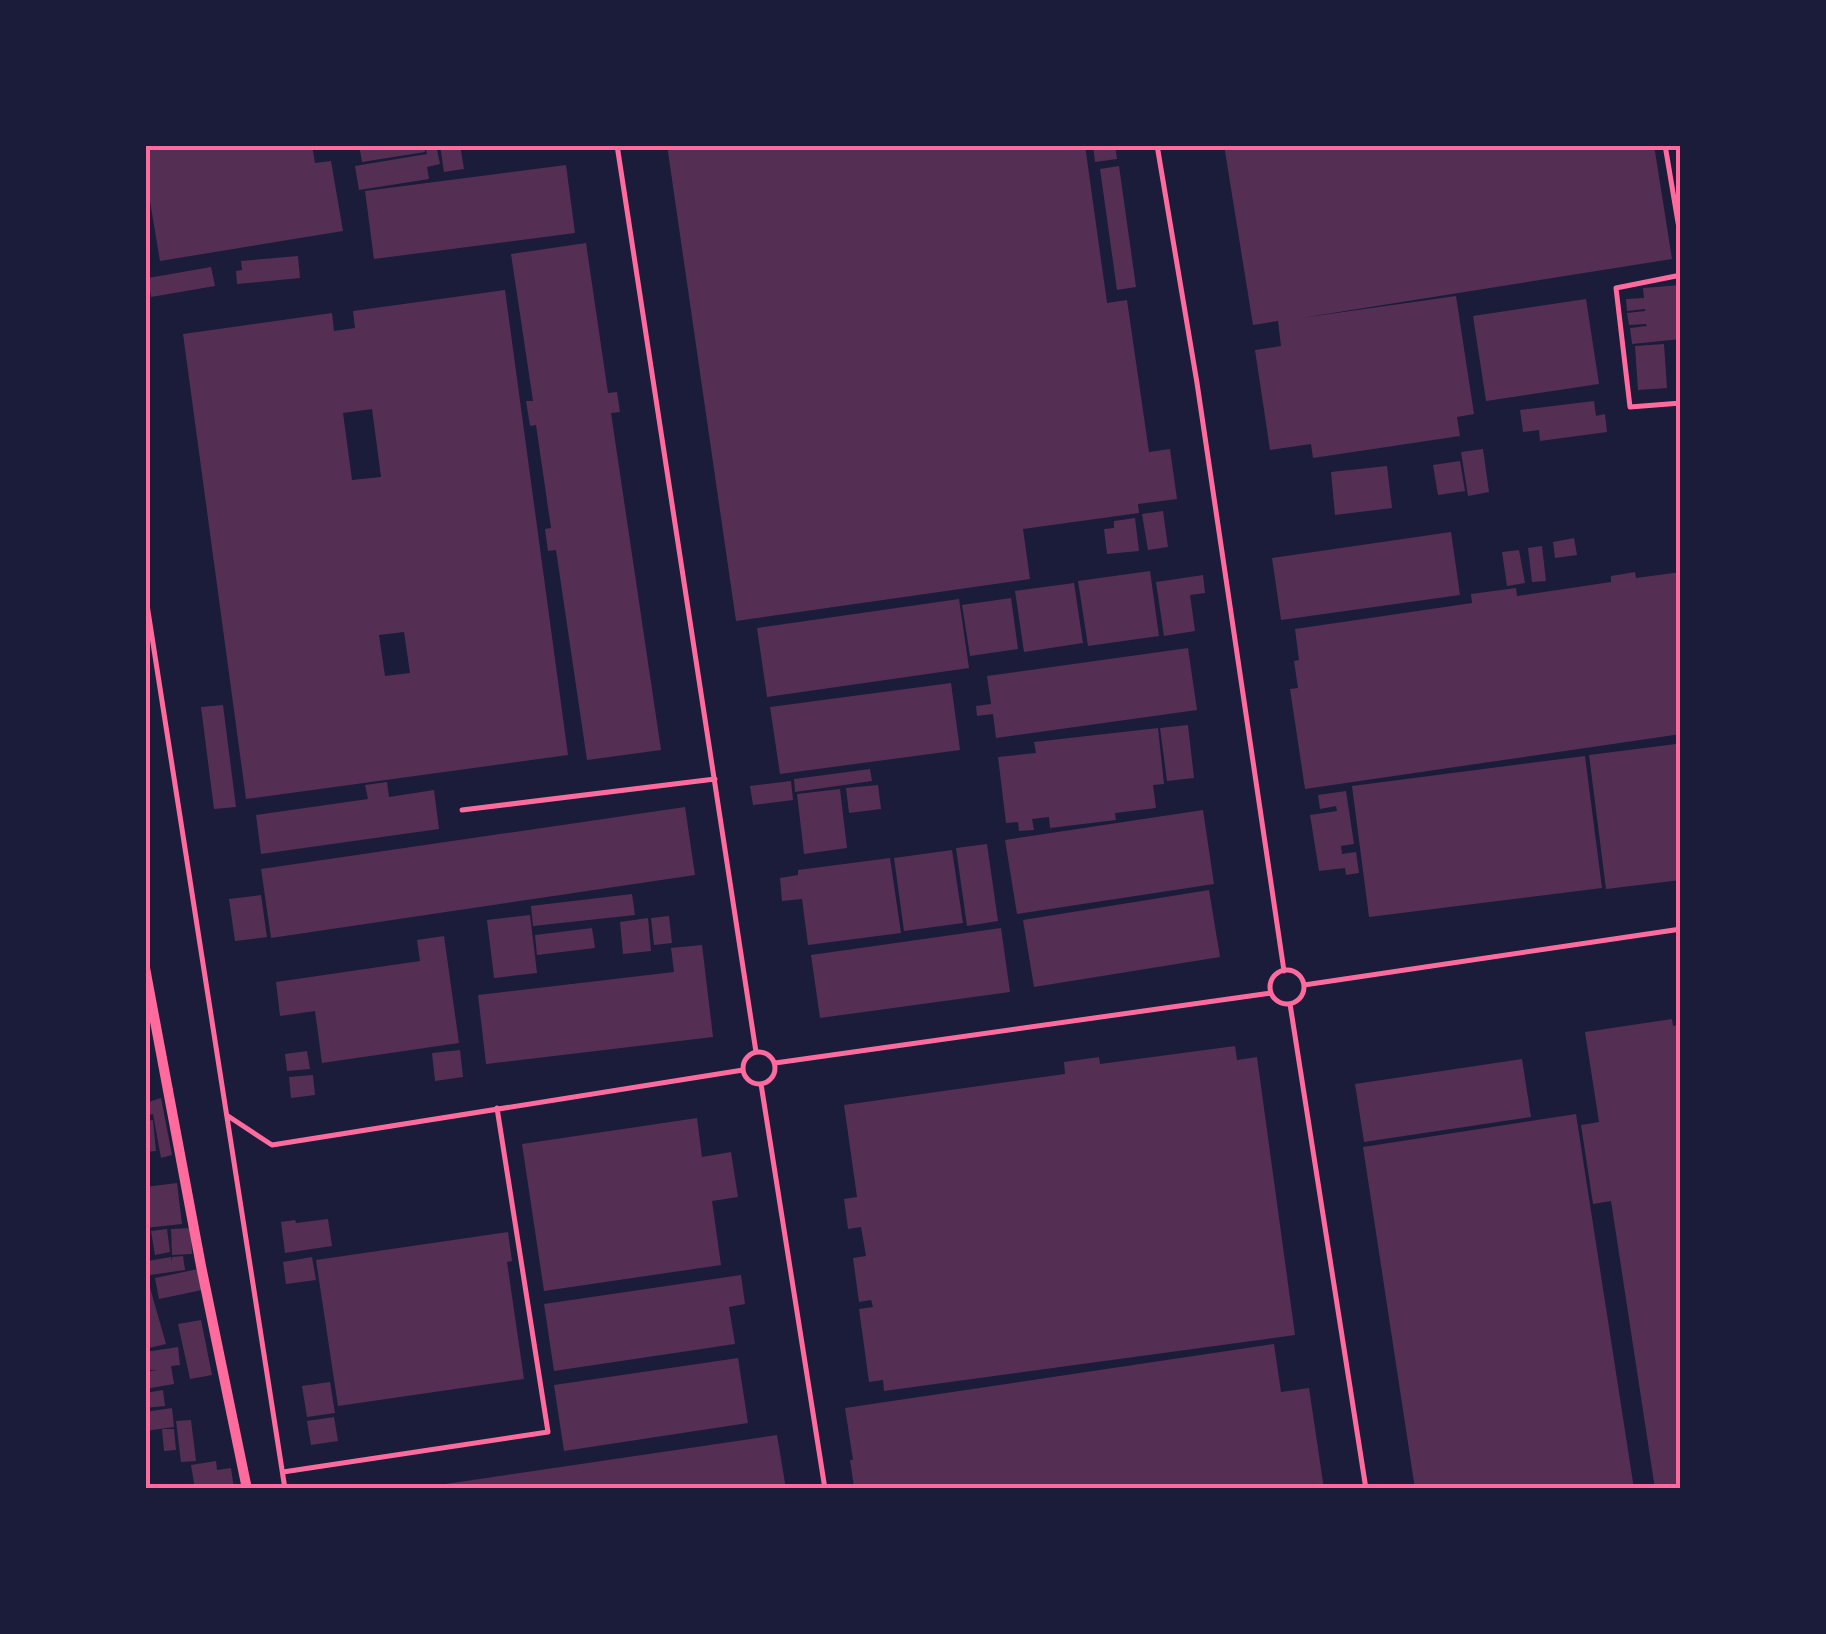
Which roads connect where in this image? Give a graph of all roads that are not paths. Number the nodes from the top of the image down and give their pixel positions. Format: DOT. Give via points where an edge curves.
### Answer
graph roads {
  1 [pos="617,145"];
  2 [pos="1157,145"];
  3 [pos="1665,145"];
  4 [pos="1681,240"];
  5 [pos="1681,275"];
  6 [pos="1681,403"];
  7 [pos="145,592"];
  8 [pos="715,779"];
  9 [pos="462,810"];
  10 [pos="1681,929"];
  11 [pos="145,968"];
  12 [pos="1284,970"];
  13 [pos="1304,985"];
  14 [pos="1271,992"];
  15 [pos="1290,1004"];
  16 [pos="756,1052"];
  17 [pos="775,1064"];
  18 [pos="743,1070"];
  19 [pos="761,1084"];
  20 [pos="498,1108"];
  21 [pos="228,1116"];
  22 [pos="283,1472"];
  23 [pos="246,1489"];
  24 [pos="285,1489"];
  25 [pos="824,1489"];
  26 [pos="1366,1489"];
  1 -- 8 [label="lane"];
  2 -- 12 [label="lane"];
  3 -- 4 [label="lane"];
  5 -- 6 [label="lane" via="1616,288 1630,407"];
  7 -- 21 [label="lane"];
  8 -- 9 [label="lane"];
  8 -- 16 [label="lane"];
  10 -- 13 [label="lane"];
  11 -- 23 [label="street"];
  12 -- 13 [label="lane"];
  12 -- 14 [label="lane" via="1271,981"];
  13 -- 15 [label="lane"];
  14 -- 15 [label="lane"];
  14 -- 17 [label="lane"];
  15 -- 26 [label="lane"];
  16 -- 17 [label="lane" via="769,1054"];
  16 -- 18 [label="lane"];
  17 -- 19 [label="lane" via="771,1080"];
  18 -- 19 [label="lane" via="750,1082"];
  18 -- 20 [label="lane"];
  19 -- 25 [label="lane"];
  20 -- 21 [label="lane" via="272,1145"];
  20 -- 22 [label="lane" via="548,1432"];
  21 -- 22 [label="lane"];
  22 -- 24 [label="lane"];
}
